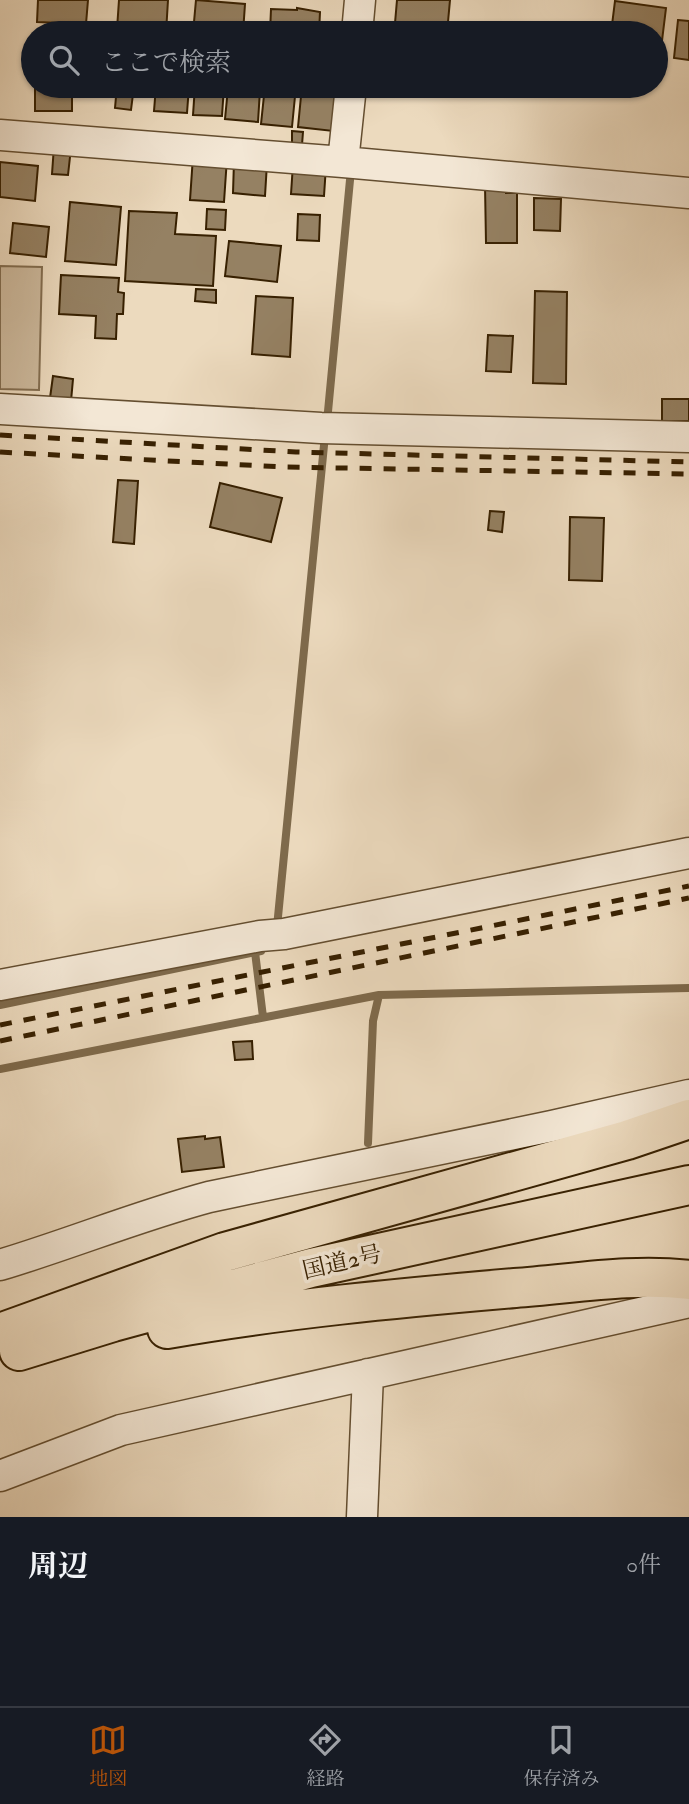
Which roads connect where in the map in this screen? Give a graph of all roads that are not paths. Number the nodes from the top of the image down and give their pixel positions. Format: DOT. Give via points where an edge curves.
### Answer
graph roads {
  1 [pos="360,0"];
  2 [pos="357,21"];
  3 [pos="350,98"];
  4 [pos="0,135"];
  5 [pos="343,162"];
  6 [pos="689,193"];
  7 [pos="0,408"];
  8 [pos="689,437"];
  9 [pos="689,853"];
  10 [pos="0,985"];
  11 [pos="689,1095"];
  12 [pos="689,1119"];
  13 [pos="689,1185"];
  14 [pos="0,1265"];
  15 [pos="689,1280"];
  16 [pos="689,1302"];
  17 [pos="0,1333"];
  18 [pos="40,1344"];
  19 [pos="0,1358"];
  20 [pos="368,1374"];
  21 [pos="0,1476"];
  22 [pos="362,1517"];
  1 -- 2 [label="street"];
  3 -- 5 [label="street"];
  4 -- 5 [label="street"];
  5 -- 6 [label="street"];
  7 -- 8 [label="street" via="326,428"];
  9 -- 10 [label="street"];
  11 -- 14 [label="street" via="209,1197"];
  12 -- 17 [label="highway" via="225,1252"];
  13 -- 18 [label="highway, 国道2号" via="312,1268"];
  15 -- 18 [label="highway" via="623,1279 372,1300 93,1343"];
  16 -- 20 [label="street"];
  18 -- 19 [label="highway, 国道2号"];
  20 -- 21 [label="street" via="121,1430"];
  20 -- 22 [label="street"];
}
